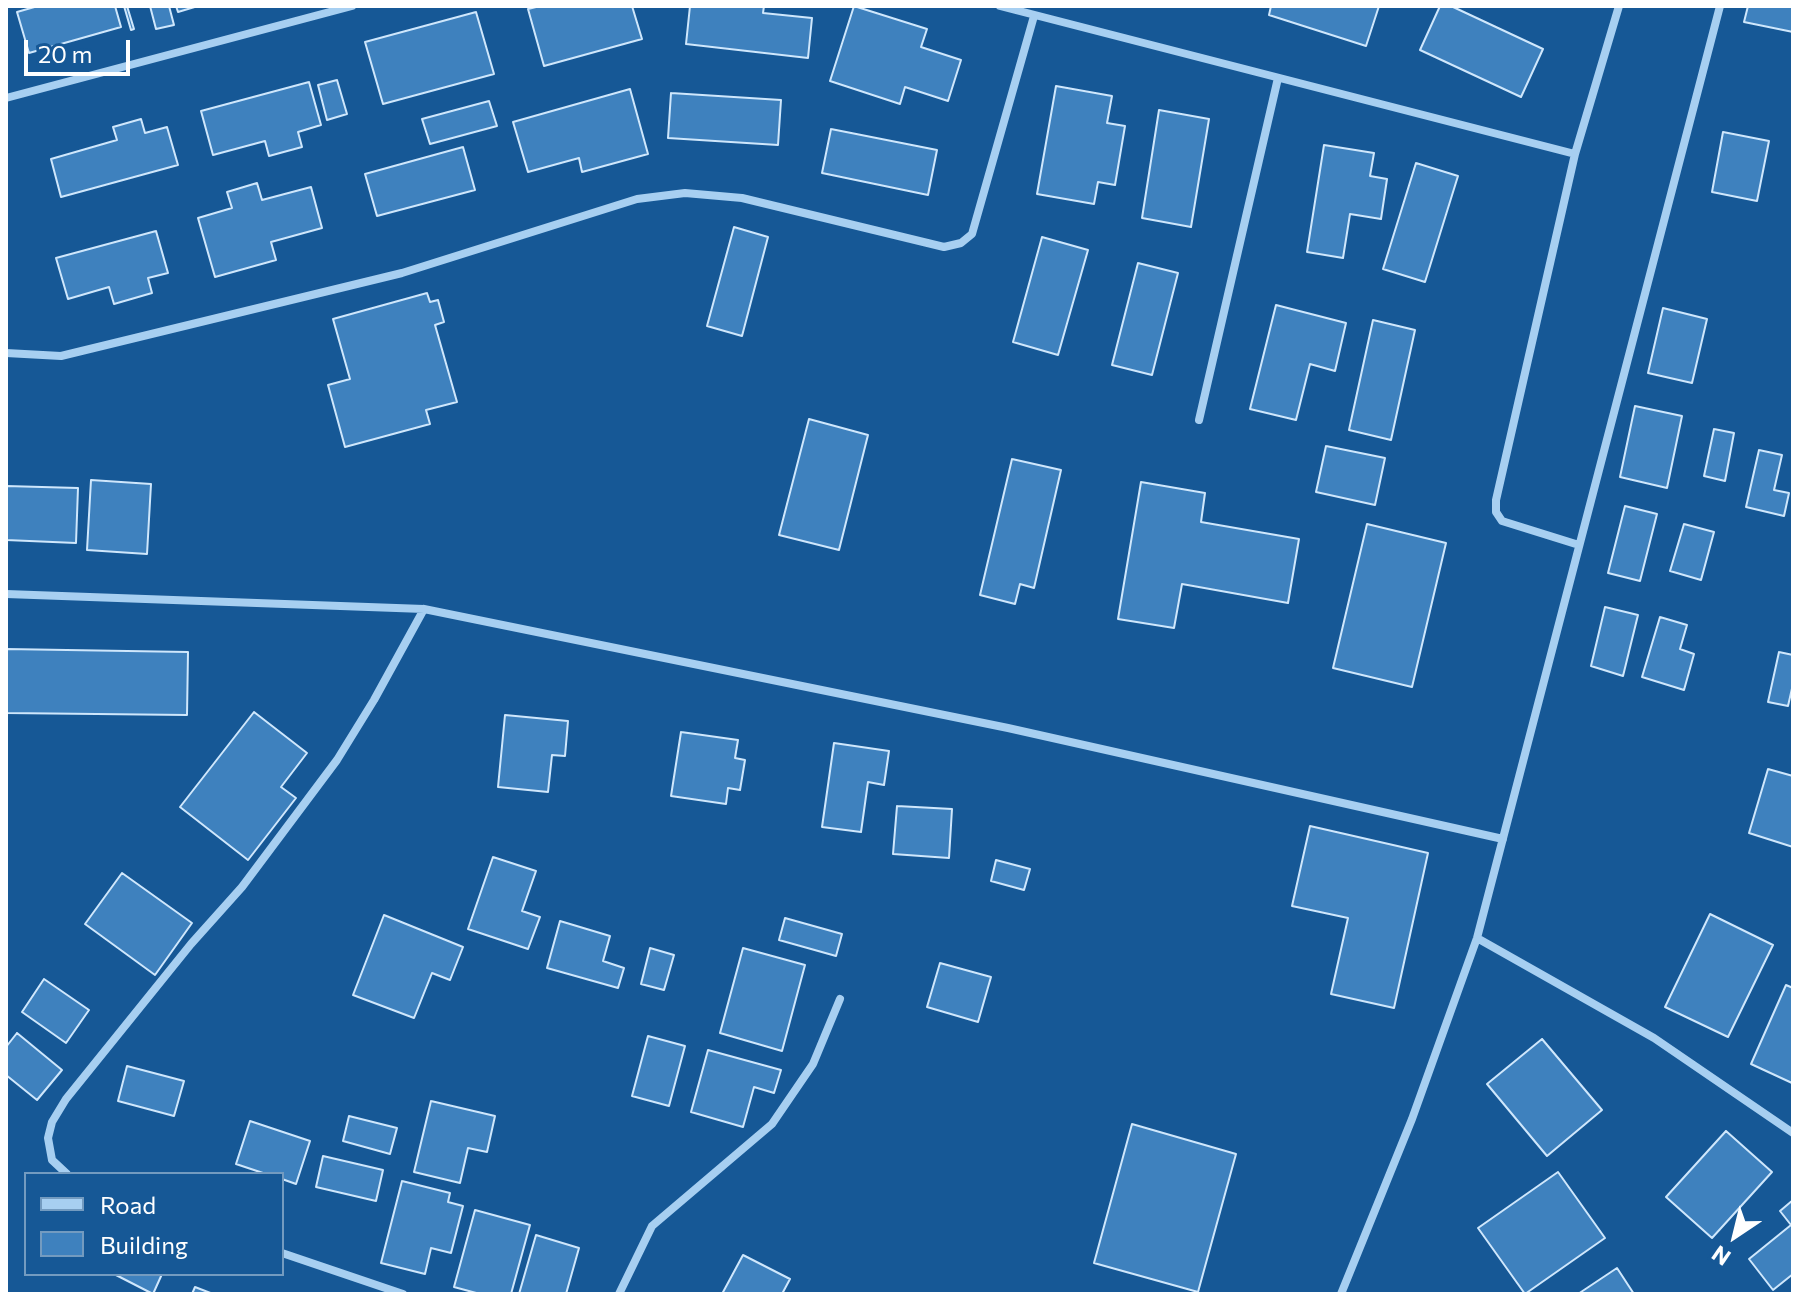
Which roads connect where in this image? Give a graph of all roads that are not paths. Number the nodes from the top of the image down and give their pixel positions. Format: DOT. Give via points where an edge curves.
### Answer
graph roads {
  1 [pos="352,6"];
  2 [pos="1000,6"];
  3 [pos="1619,6"];
  4 [pos="1720,6"];
  5 [pos="1034,16"];
  6 [pos="1278,78"];
  7 [pos="6,98"];
  8 [pos="1575,154"];
  9 [pos="6,353"];
  10 [pos="1199,420"];
  11 [pos="1579,545"];
  12 [pos="6,594"];
  13 [pos="424,609"];
  14 [pos="1503,839"];
  15 [pos="1477,938"];
  16 [pos="840,999"];
  17 [pos="1793,1133"];
  18 [pos="65,1172"];
  19 [pos="284,1254"];
  20 [pos="403,1294"];
  21 [pos="619,1294"];
  22 [pos="1341,1294"];
  1 -- 7 [label="street"];
  2 -- 5 [label="street"];
  3 -- 8 [label="street"];
  4 -- 11 [label="street"];
  5 -- 6 [label="street"];
  5 -- 9 [label="street" via="972,234 961,243 944,247 742,198 685,193 649,197 402,273 61,356"];
  6 -- 8 [label="street"];
  6 -- 10 [label="street"];
  8 -- 11 [label="street" via="1496,512 1502,521"];
  11 -- 14 [label="street"];
  12 -- 13 [label="street"];
  13 -- 14 [label="street" via="1008,728"];
  13 -- 18 [label="street" via="337,760 242,887 66,1099 48,1138 52,1160"];
  14 -- 15 [label="street"];
  15 -- 17 [label="street" via="1654,1038"];
  15 -- 22 [label="street"];
  16 -- 21 [label="street" via="813,1064 772,1124 652,1226"];
  19 -- 20 [label="street"];
}
